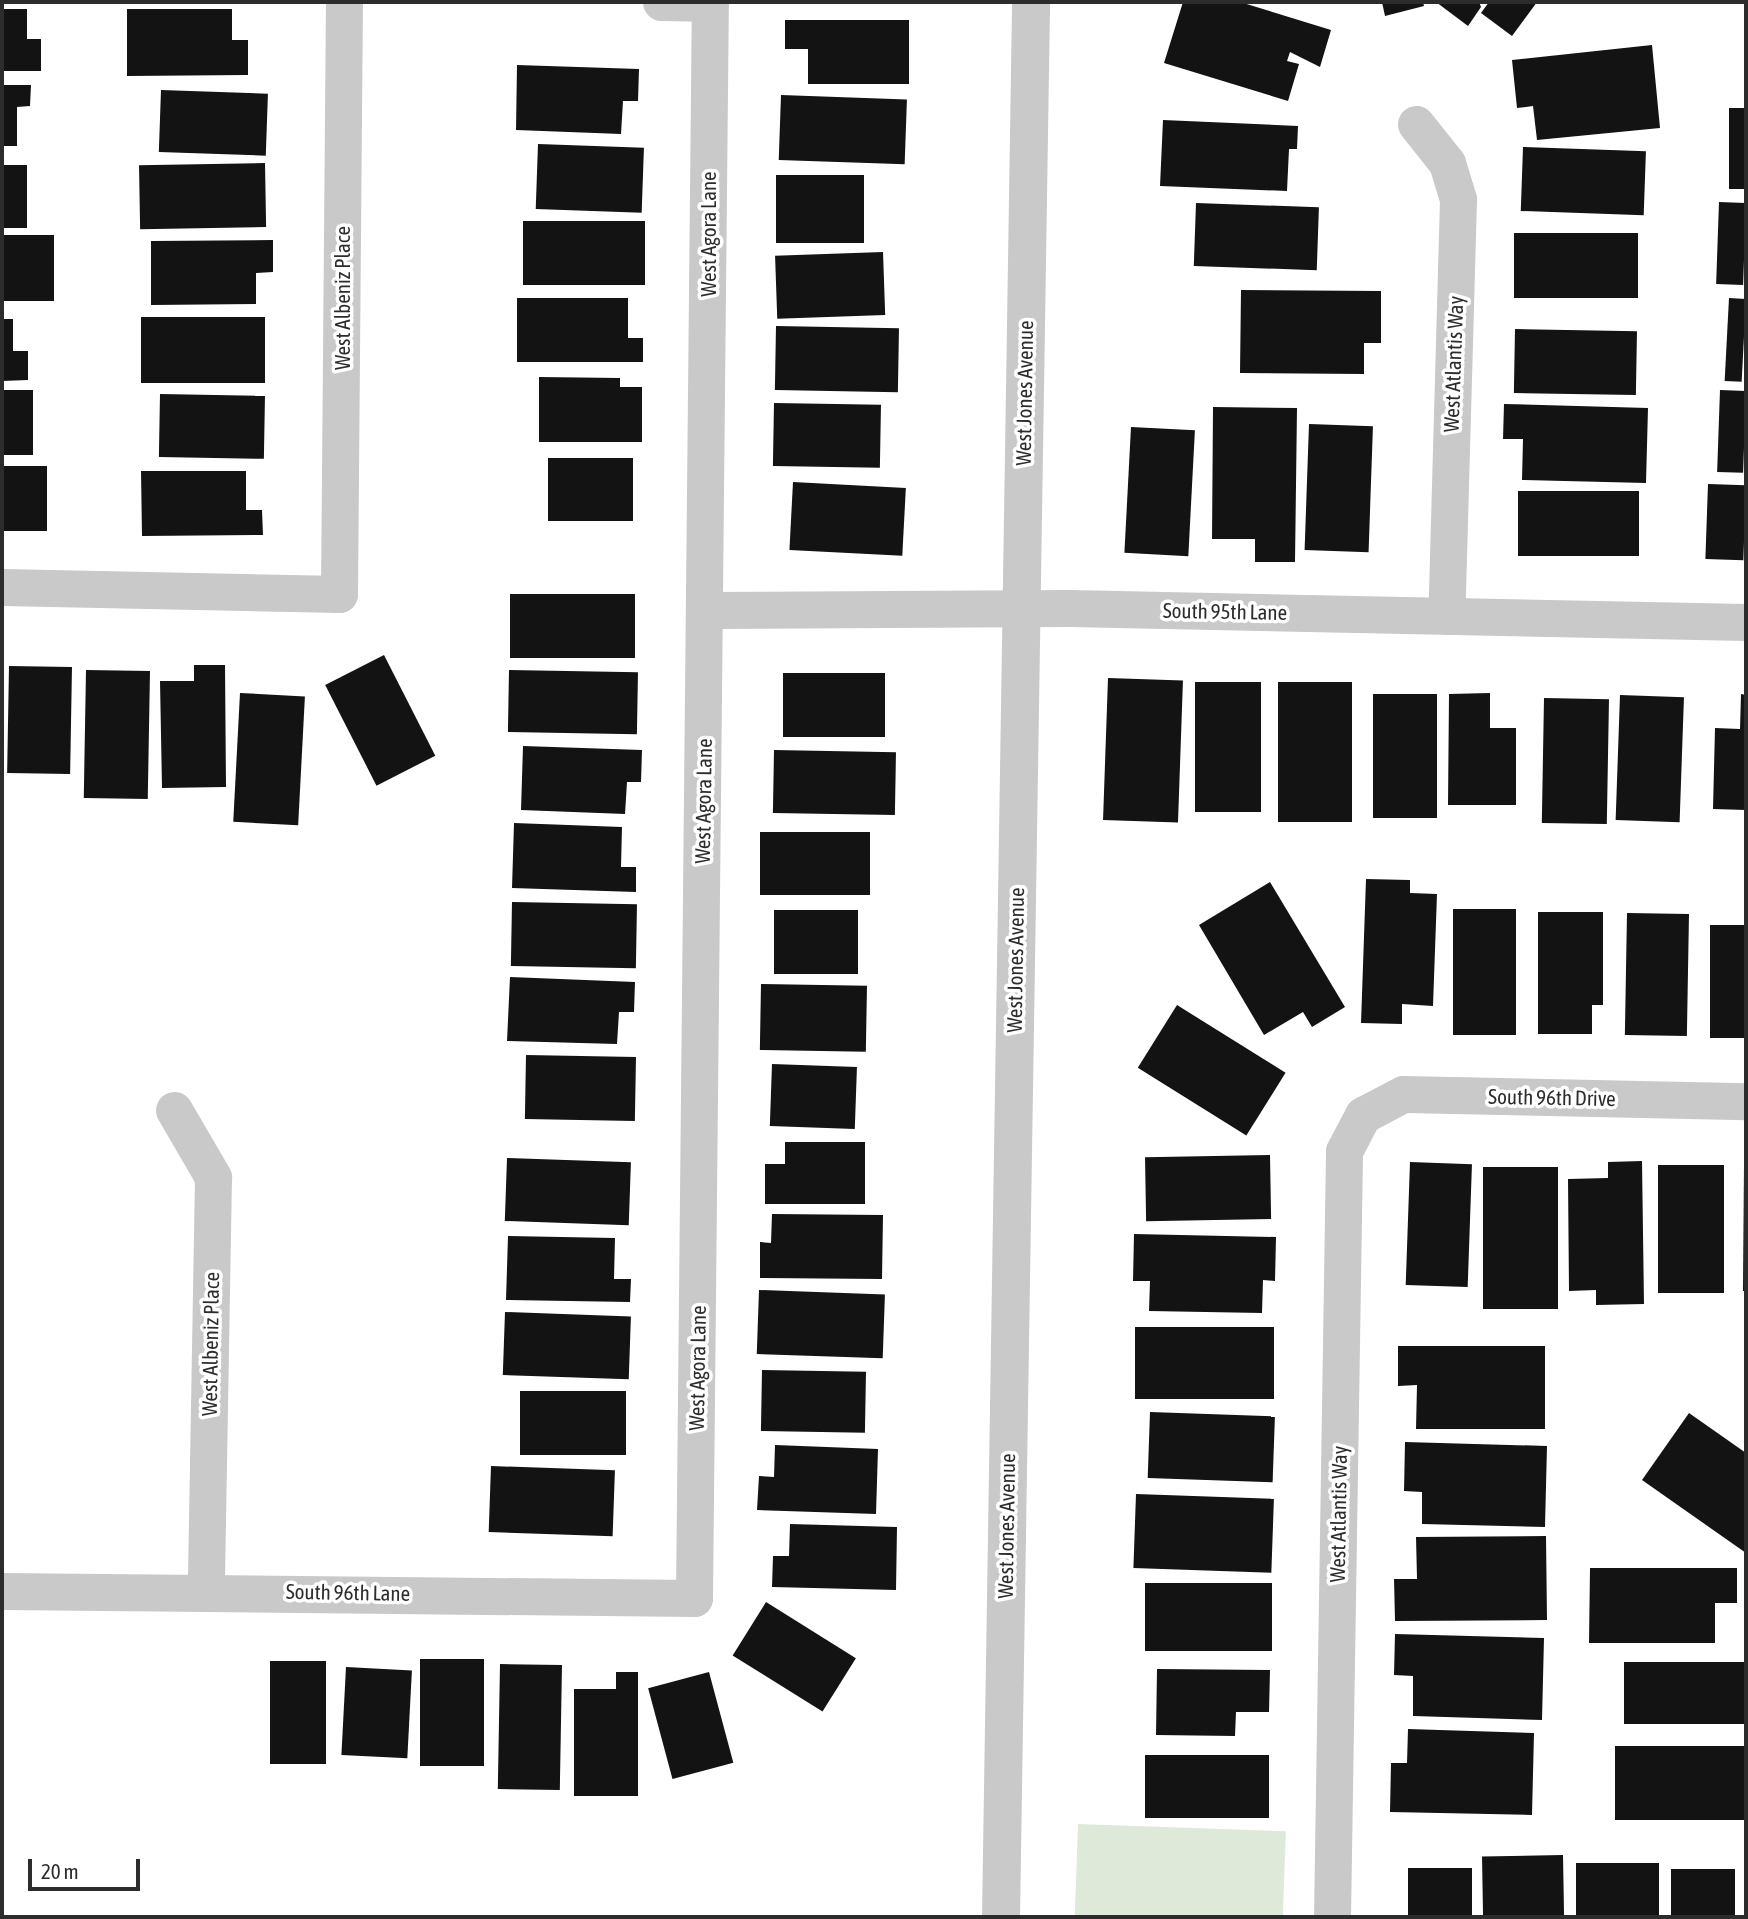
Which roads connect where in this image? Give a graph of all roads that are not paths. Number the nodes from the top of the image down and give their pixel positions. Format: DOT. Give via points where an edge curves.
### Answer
graph roads {
  1 [pos="344,2"];
  2 [pos="661,2"];
  3 [pos="1031,2"];
  4 [pos="710,3"];
  5 [pos="1416,124"];
  6 [pos="2,587"];
  7 [pos="1020,609"];
  8 [pos="705,610"];
  9 [pos="1446,616"];
  10 [pos="1746,622"];
  11 [pos="1746,1101"];
  12 [pos="173,1110"];
  13 [pos="1363,1115"];
  14 [pos="206,1590"];
  15 [pos="2,1591"];
  16 [pos="694,1598"];
  17 [pos="1001,1917"];
  18 [pos="1332,1917"];
  1 -- 6 [label="street, West Albeniz Place" via="340,594"];
  2 -- 4 [label="street"];
  3 -- 7 [label="street, West Jones Avenue"];
  4 -- 8 [label="street, West Agora Lane"];
  5 -- 9 [label="street, West Atlantis Way" via="1447,163 1458,199"];
  7 -- 8 [label="street, South 95th Lane"];
  7 -- 9 [label="street, South 95th Lane"];
  7 -- 17 [label="street, West Jones Avenue"];
  8 -- 16 [label="street, West Agora Lane"];
  9 -- 10 [label="street, South 95th Lane"];
  11 -- 13 [label="street, South 96th Drive" via="1403,1094"];
  12 -- 14 [label="street, West Albeniz Place" via="214,1177"];
  13 -- 18 [label="street, West Atlantis Way" via="1344,1151"];
  14 -- 15 [label="street, South 96th Lane"];
  14 -- 16 [label="street, South 96th Lane"];
}
